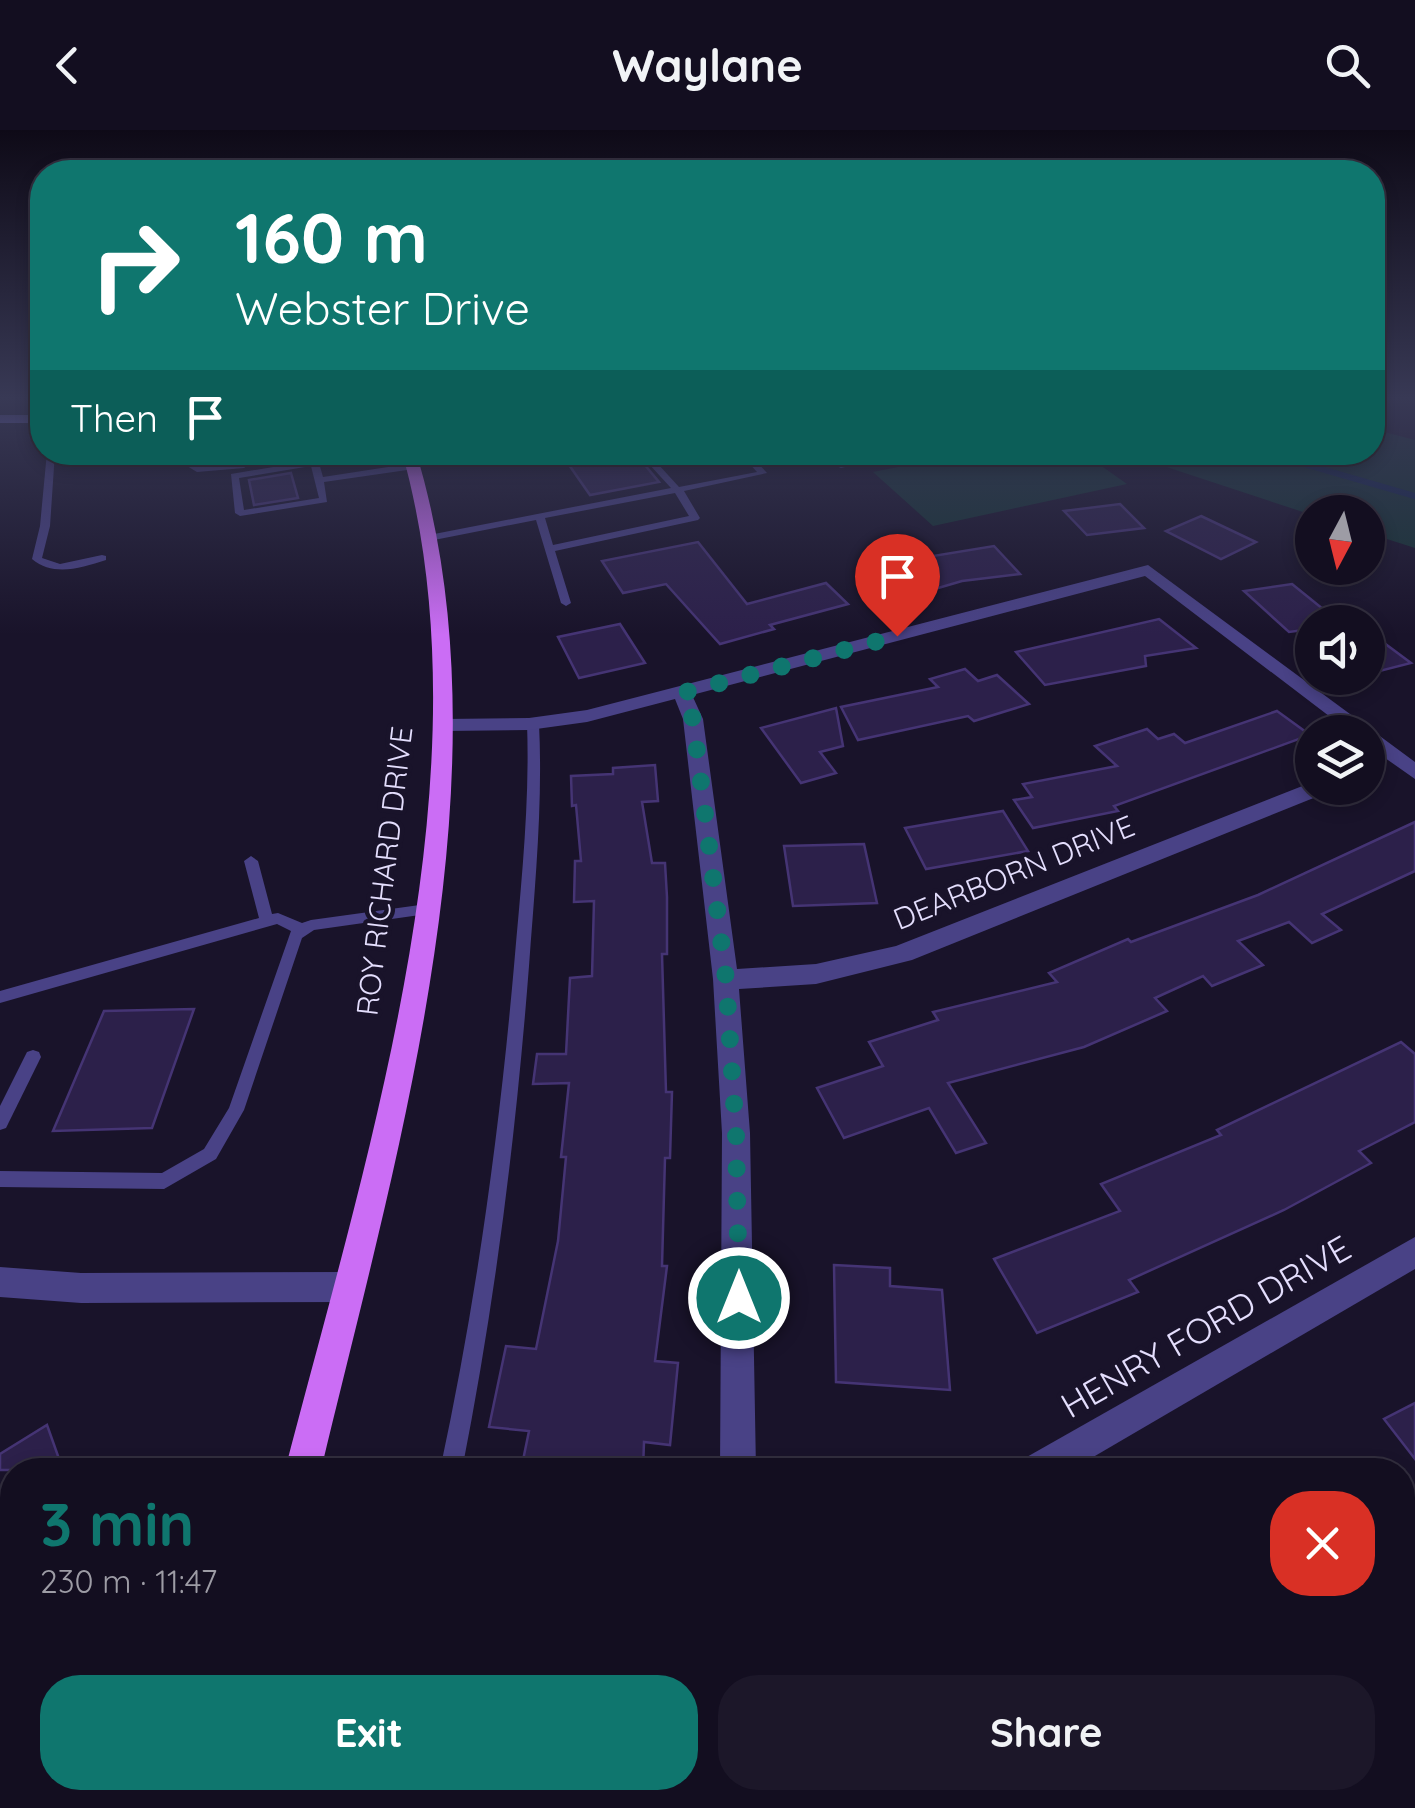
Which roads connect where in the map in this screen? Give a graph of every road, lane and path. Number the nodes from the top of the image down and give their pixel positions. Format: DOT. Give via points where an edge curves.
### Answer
graph roads {
  1 [pos="49,478"];
  2 [pos="234,478"];
  3 [pos="327,478"];
  4 [pos="416,478"];
  5 [pos="666,478"];
  6 [pos="738,478"];
  7 [pos="320,480"];
  8 [pos="677,491"];
  9 [pos="540,518"];
  10 [pos="429,538"];
  11 [pos="550,549"];
  12 [pos="102,558"];
  13 [pos="566,603"];
  14 [pos="682,693"];
  15 [pos="1340,715"];
  16 [pos="532,724"];
  17 [pos="444,725"];
  18 [pos="1385,750"];
  19 [pos="1394,757"];
  20 [pos="1385,761"];
  21 [pos="1415,772"];
  22 [pos="1295,797"];
  23 [pos="251,861"];
  24 [pos="427,909"];
  25 [pos="267,921"];
  26 [pos="302,930"];
  27 [pos="726,979"];
  28 [pos="0,997"];
  29 [pos="32,1057"];
  30 [pos="0,1123"];
  31 [pos="0,1178"];
  32 [pos="1415,1252"];
  33 [pos="0,1282"];
  34 [pos="348,1288"];
  35 [pos="306,1458"];
  36 [pos="454,1458"];
  37 [pos="738,1458"];
  38 [pos="1058,1458"];
  1 -- 12 [label="lane" via="38,560 66,568"];
  2 -- 7 [label="lane" via="240,513 324,500"];
  3 -- 7 [label="lane"];
  4 -- 10 [label="main road, ROY RICHARD DRIVE"];
  5 -- 8 [label="lane"];
  6 -- 8 [label="lane"];
  8 -- 9 [label="lane"];
  8 -- 11 [label="lane" via="695,518"];
  9 -- 10 [label="lane"];
  9 -- 11 [label="lane"];
  10 -- 17 [label="main road, ROY RICHARD DRIVE" via="440,609"];
  11 -- 13 [label="lane"];
  14 -- 15 [label="street" via="1148,570"];
  14 -- 16 [label="street"];
  14 -- 27 [label="street" via="693,719"];
  16 -- 17 [label="street"];
  16 -- 36 [label="lane" via="534,830 512,1103 478,1343"];
  17 -- 24 [label="main road, ROY RICHARD DRIVE"];
  18 -- 19 [label="street"];
  19 -- 20 [label="street"];
  19 -- 21 [label="street"];
  22 -- 27 [label="street, DEARBORN DRIVE" via="844,972"];
  23 -- 25 [label="lane"];
  24 -- 26 [label="lane"];
  24 -- 34 [label="main road, ROY RICHARD DRIVE"];
  25 -- 26 [label="lane" via="278,918"];
  25 -- 28 [label="lane"];
  26 -- 31 [label="lane" via="236,1110 210,1154 164,1180"];
  27 -- 37 [label="street" via="739,1230"];
  29 -- 30 [label="lane"];
  32 -- 38 [label="street, HENRY FORD DRIVE"];
  33 -- 34 [label="street"];
  34 -- 35 [label="main road, ROY RICHARD DRIVE"];
}
